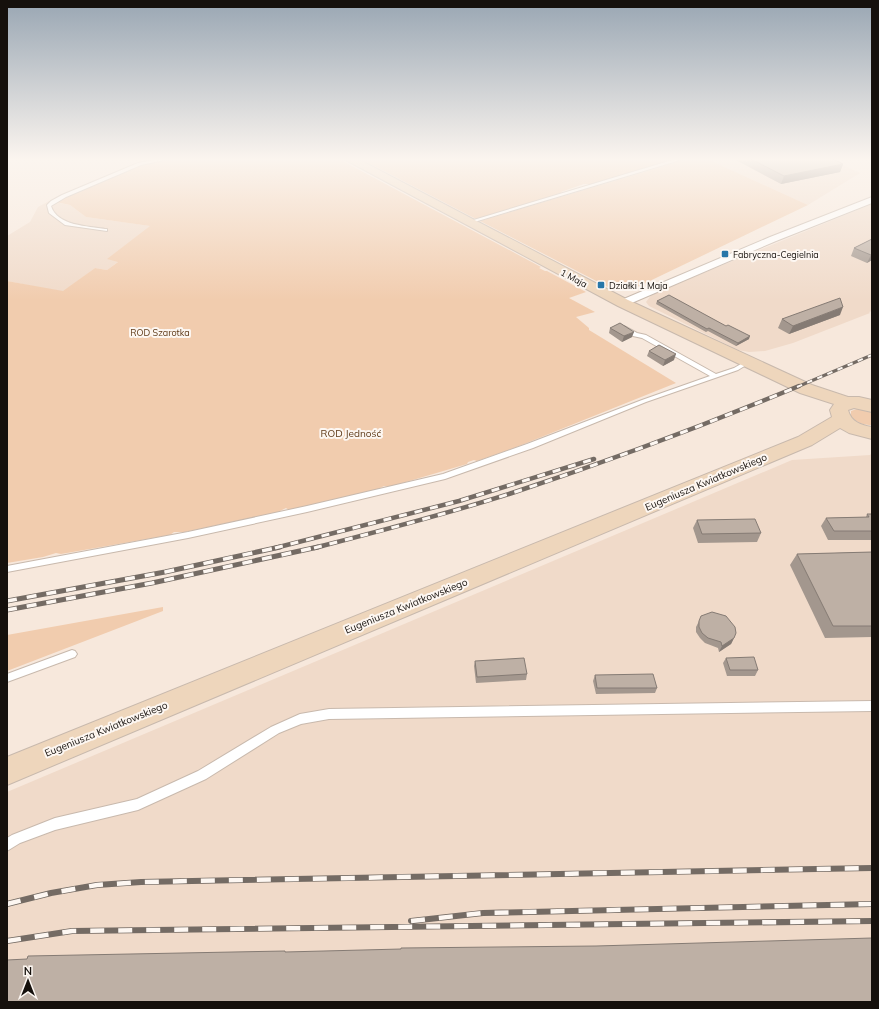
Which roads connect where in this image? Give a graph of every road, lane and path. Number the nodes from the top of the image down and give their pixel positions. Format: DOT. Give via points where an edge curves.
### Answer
graph roads {
  1 [pos="51,205"];
  2 [pos="437,205"];
  3 [pos="526,205"];
  4 [pos="859,205"];
  5 [pos="469,222"];
  6 [pos="106,230"];
  7 [pos="623,303"];
  8 [pos="622,327"];
  9 [pos="748,362"];
  10 [pos="715,376"];
  11 [pos="872,406"];
  12 [pos="851,419"];
  13 [pos="7,569"];
  14 [pos="72,654"];
  15 [pos="7,678"];
  16 [pos="872,706"];
  17 [pos="7,771"];
  18 [pos="7,845"];
  1 -- 6 [label="lane" via="51,213 66,224"];
  2 -- 5 [label="street, 1 Maja"];
  3 -- 5 [label="lane"];
  4 -- 7 [label="street"];
  5 -- 7 [label="street, 1 Maja"];
  7 -- 9 [label="street, 1 Maja"];
  8 -- 10 [label="lane" via="635,335 644,336"];
  9 -- 10 [label="lane"];
  9 -- 12 [label="street, 1 Maja" via="806,389"];
  10 -- 13 [label="lane" via="446,476 204,532"];
  11 -- 12 [label="street" via="858,402"];
  12 -- 17 [label="street, Eugeniusza Kwiatkowskiego" via="805,441"];
  14 -- 15 [label="lane"];
  16 -- 18 [label="lane" via="329,714 300,719 275,730 202,775 138,804 55,824"];
}
